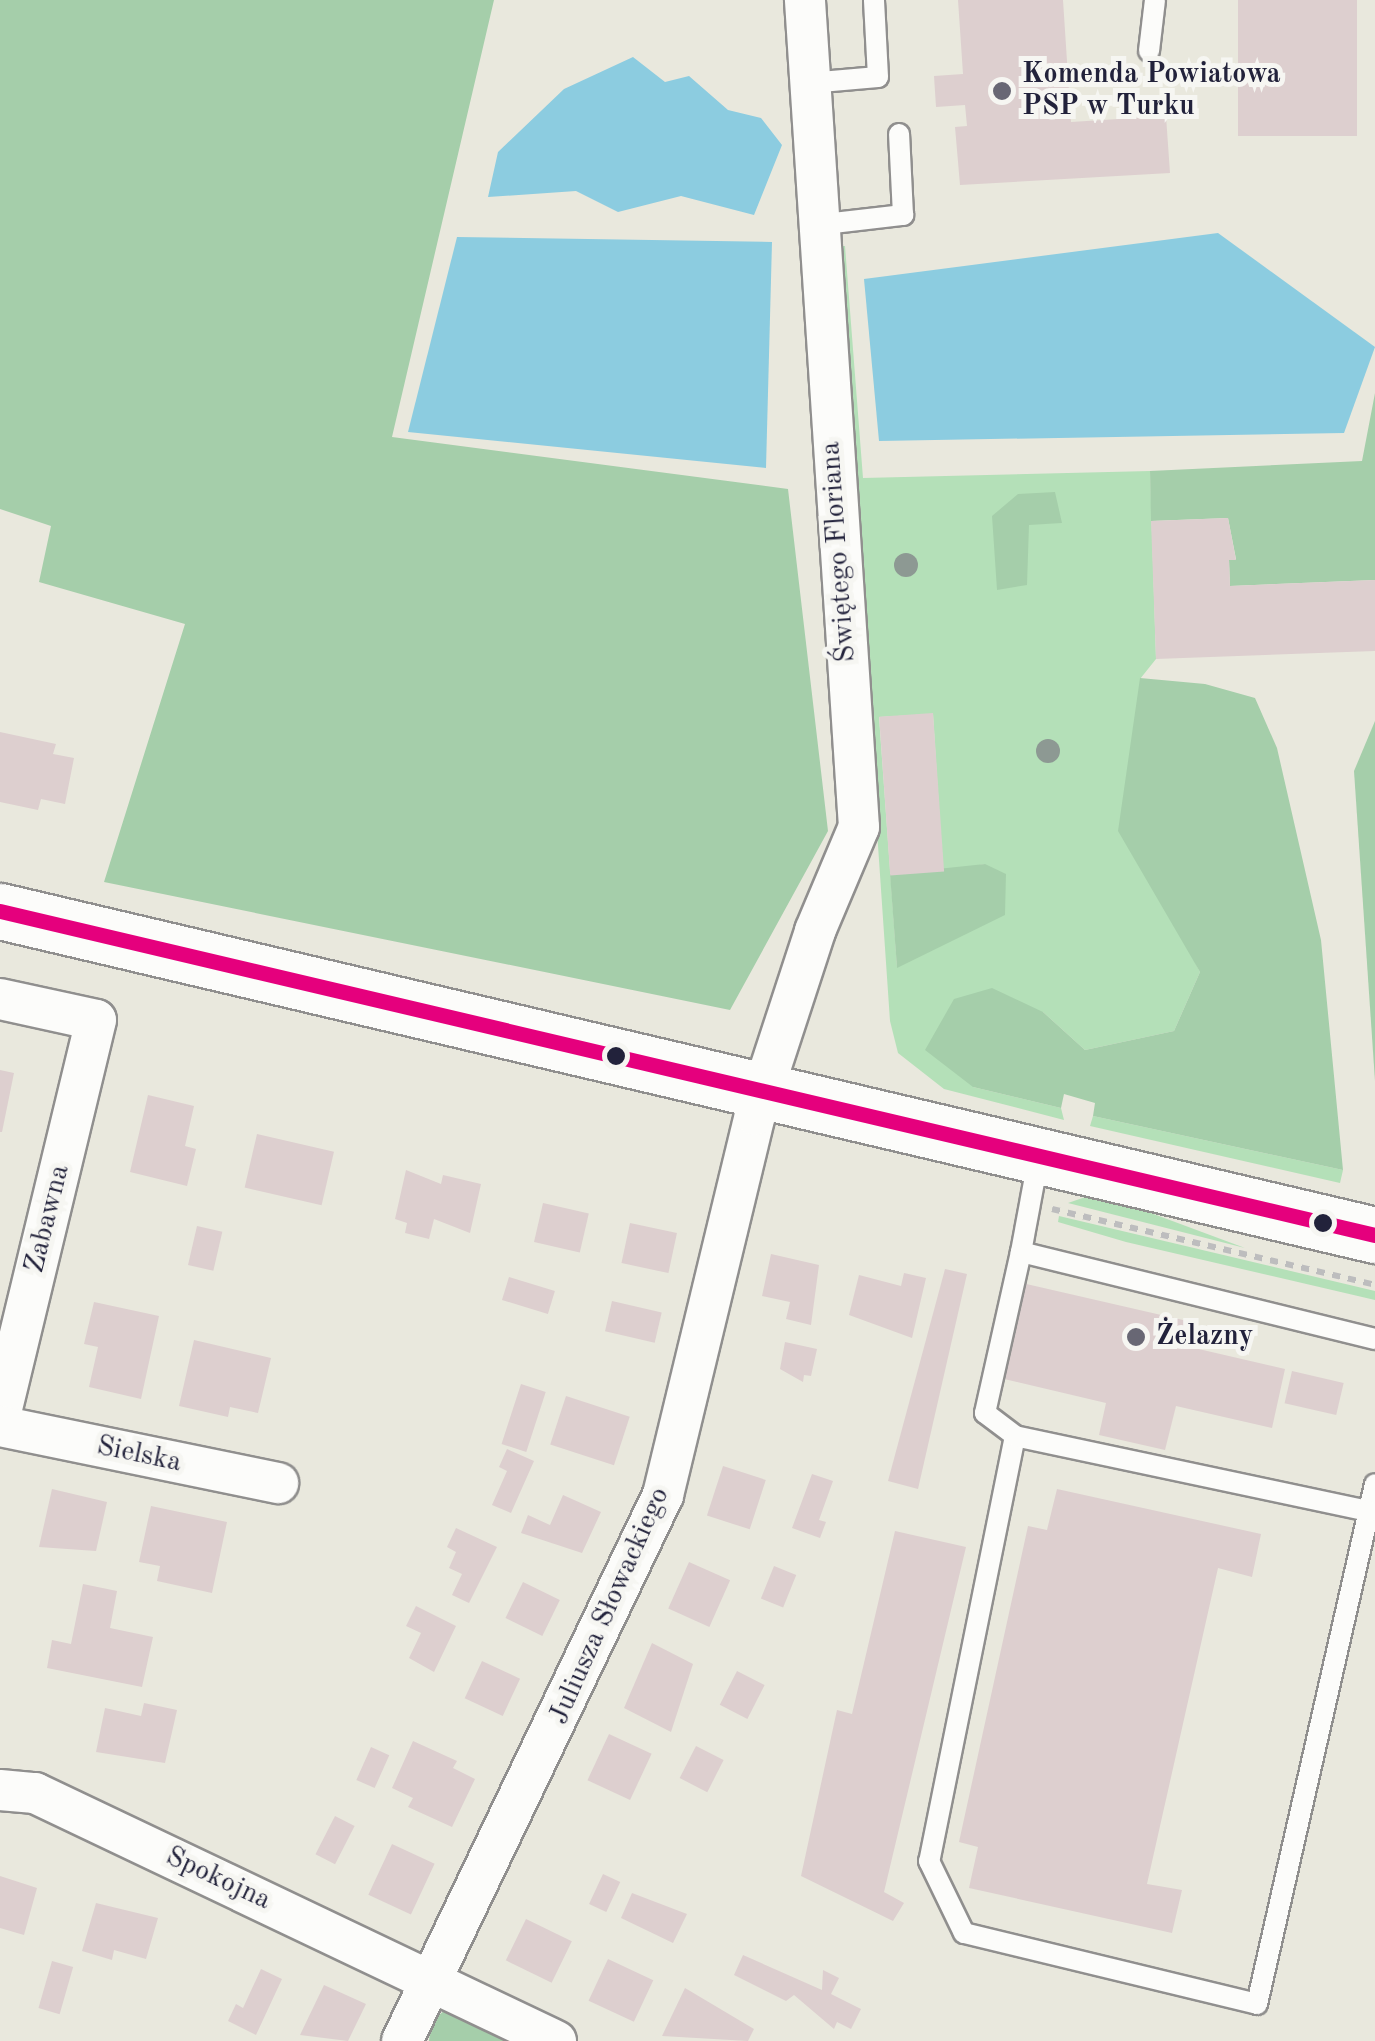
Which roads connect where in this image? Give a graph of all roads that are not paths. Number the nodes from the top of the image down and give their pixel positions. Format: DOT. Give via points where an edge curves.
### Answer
graph roads {
  1 [pos="804,0"];
  2 [pos="874,0"];
  3 [pos="1155,0"];
  4 [pos="1149,51"];
  5 [pos="809,83"];
  6 [pos="899,134"];
  7 [pos="816,225"];
  8 [pos="0,911"];
  9 [pos="0,998"];
  10 [pos="766,1089"];
  11 [pos="1040,1153"];
  12 [pos="1365,1230"];
  13 [pos="1021,1252"];
  14 [pos="1375,1339"];
  15 [pos="0,1418"];
  16 [pos="0,1426"];
  17 [pos="1015,1436"];
  18 [pos="278,1483"];
  19 [pos="1375,1484"];
  20 [pos="1369,1511"];
  21 [pos="1367,1553"];
  22 [pos="0,1790"];
  23 [pos="431,1982"];
  24 [pos="402,2041"];
  25 [pos="556,2041"];
  1 -- 5 [label="street, Świętego Floriana"];
  2 -- 5 [label="lane" via="878,77"];
  3 -- 4 [label="lane"];
  5 -- 7 [label="street, Świętego Floriana"];
  6 -- 7 [label="lane" via="903,215"];
  7 -- 10 [label="street, Świętego Floriana" via="859,827 816,930"];
  8 -- 10 [label="main road"];
  9 -- 15 [label="street, Zabawna" via="96,1020"];
  10 -- 11 [label="main road"];
  10 -- 23 [label="street, Juliusza Słowackiego" via="663,1495"];
  11 -- 12 [label="main road"];
  11 -- 13 [label="lane"];
  13 -- 14 [label="lane"];
  13 -- 17 [label="lane" via="984,1413"];
  16 -- 18 [label="street, Sielska"];
  17 -- 20 [label="lane"];
  17 -- 21 [label="lane" via="929,1861 964,1933 1257,2004"];
  19 -- 20 [label="lane"];
  20 -- 21 [label="lane"];
  22 -- 23 [label="street, Spokojna" via="35,1793"];
  23 -- 24 [label="street, Juliusza Słowackiego"];
  23 -- 25 [label="street, Spokojna"];
}
